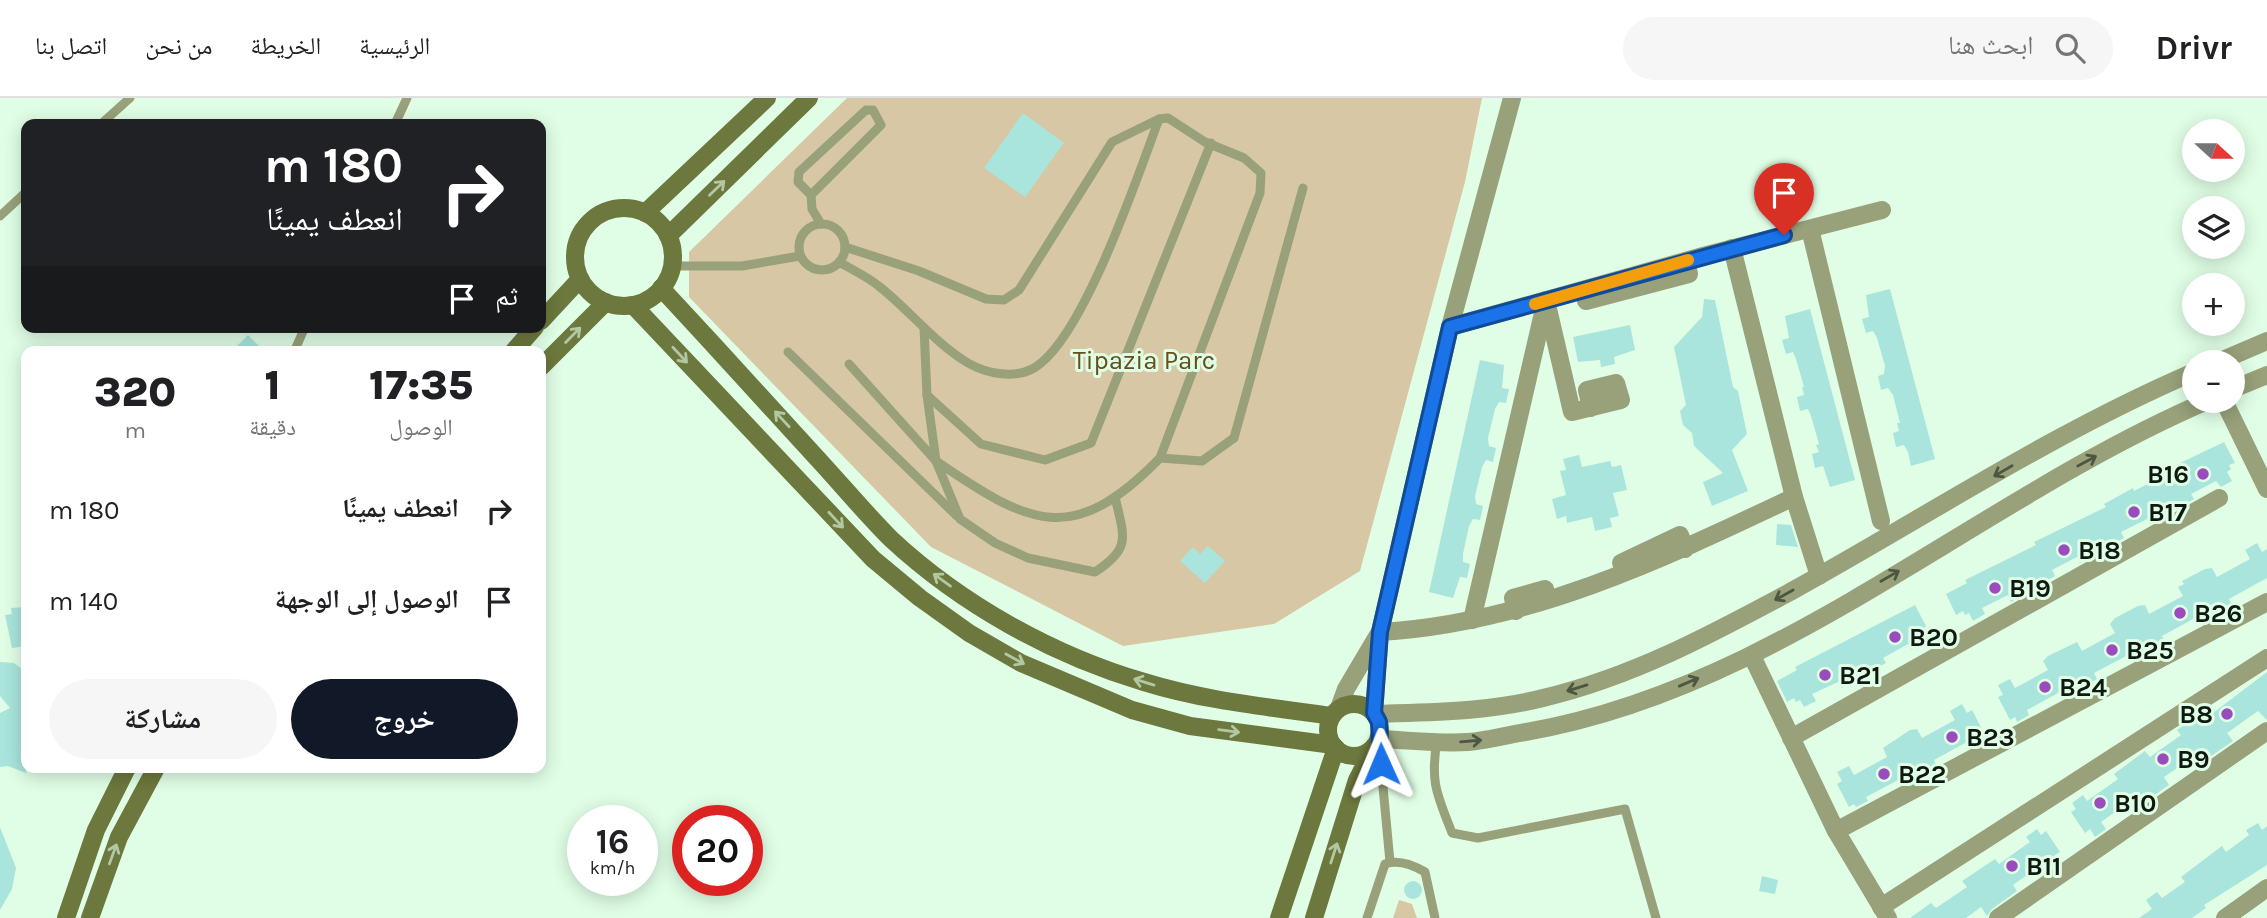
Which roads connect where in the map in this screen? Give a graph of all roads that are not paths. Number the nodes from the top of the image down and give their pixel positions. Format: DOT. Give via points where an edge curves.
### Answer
graph roads {
  1 [pos="130,98"];
  2 [pos="407,98"];
  3 [pos="767,98"];
  4 [pos="809,98"];
  5 [pos="1512,98"];
  6 [pos="107,119"];
  7 [pos="397,119"];
  8 [pos="1159,119"];
  9 [pos="1211,144"];
  10 [pos="1303,188"];
  11 [pos="811,195"];
  12 [pos="21,197"];
  13 [pos="1882,210"];
  14 [pos="645,213"];
  15 [pos="0,216"];
  16 [pos="821,224"];
  17 [pos="1811,229"];
  18 [pos="668,236"];
  19 [pos="845,247"];
  20 [pos="1732,248"];
  21 [pos="800,256"];
  22 [pos="839,262"];
  23 [pos="672,265"];
  24 [pos="580,279"];
  25 [pos="661,288"];
  26 [pos="1546,300"];
  27 [pos="606,303"];
  28 [pos="633,305"];
  29 [pos="546,316"];
  30 [pos="1450,327"];
  31 [pos="924,328"];
  32 [pos="530,333"];
  33 [pos="2267,341"];
  34 [pos="519,346"];
  35 [pos="2245,350"];
  36 [pos="788,352"];
  37 [pos="546,362"];
  38 [pos="849,365"];
  39 [pos="2267,375"];
  40 [pos="2182,378"];
  41 [pos="2245,385"];
  42 [pos="928,394"];
  43 [pos="1591,408"];
  44 [pos="2183,413"];
  45 [pos="2230,413"];
  46 [pos="1160,458"];
  47 [pos="936,461"];
  48 [pos="2267,489"];
  49 [pos="1115,497"];
  50 [pos="1794,497"];
  51 [pos="2219,498"];
  52 [pos="960,519"];
  53 [pos="1881,521"];
  54 [pos="1819,576"];
  55 [pos="2267,602"];
  56 [pos="1472,620"];
  57 [pos="1380,632"];
  58 [pos="1752,656"];
  59 [pos="2267,658"];
  60 [pos="1336,712"];
  61 [pos="1375,713"];
  62 [pos="2267,730"];
  63 [pos="1791,738"];
  64 [pos="1437,740"];
  65 [pos="1376,743"];
  66 [pos="1334,747"];
  67 [pos="124,773"];
  68 [pos="153,773"];
  69 [pos="1836,831"];
  70 [pos="1390,862"];
  71 [pos="2267,888"];
  72 [pos="1885,913"];
  73 [pos="66,918"];
  74 [pos="90,918"];
  75 [pos="1279,918"];
  76 [pos="1314,918"];
  77 [pos="1367,918"];
  78 [pos="1435,918"];
  79 [pos="1656,918"];
  80 [pos="1998,918"];
  81 [pos="2225,918"];
  1 -- 6 [label="lane"];
  2 -- 7 [label="lane"];
  3 -- 14 [label="street"];
  18 -- 4 [label="street, one-way"];
  5 -- 30 [label="street"];
  8 -- 9 [label="lane" via="1168,118"];
  8 -- 19 [label="lane" via="1112,142 1019,290 1004,300 986,299"];
  8 -- 31 [label="lane" via="1093,285 1074,324 1050,355 1019,374 994,373 969,364"];
  9 -- 42 [label="lane" via="1091,443 1045,460 981,444"];
  9 -- 46 [label="lane" via="1244,158 1261,173 1260,193"];
  10 -- 46 [label="lane" via="1234,439 1202,461"];
  11 -- 11 [label="lane" via="878,128 880,121 873,110 866,110 799,172 798,182"];
  11 -- 16 [label="lane" via="812,209"];
  12 -- 15 [label="lane"];
  13 -- 17 [label="street"];
  14 -- 18 [label="street"];
  14 -- 24 [label="street" via="615,209 589,223 575,249"];
  16 -- 19 [label="lane" via="835,228"];
  16 -- 21 [label="lane" via="802,235"];
  17 -- 20 [label="street"];
  17 -- 53 [label="street"];
  18 -- 23 [label="street"];
  19 -- 22 [label="lane"];
  20 -- 26 [label="street" via="1686,261 1689,274 1586,302 1583,290"];
  20 -- 50 [label="street"];
  21 -- 22 [label="lane" via="818,270"];
  21 -- 23 [label="lane" via="742,266"];
  22 -- 31 [label="lane" via="878,286"];
  23 -- 25 [label="street"];
  24 -- 27 [label="street" via="592,295"];
  24 -- 29 [label="street"];
  25 -- 28 [label="street"];
  60 -- 25 [label="street, one-way" via="1199,697 1143,682 1077,657 984,609 891,539"];
  26 -- 30 [label="street"];
  26 -- 43 [label="street" via="1572,412"];
  26 -- 56 [label="street"];
  27 -- 28 [label="street"];
  37 -- 27 [label="street, one-way"];
  28 -- 66 [label="street, one-way" via="873,559 969,632 1043,673 1132,710 1189,726"];
  30 -- 57 [label="street"];
  31 -- 42 [label="lane"];
  32 -- 34 [label="street"];
  33 -- 35 [label="street"];
  36 -- 52 [label="lane"];
  38 -- 47 [label="lane"];
  39 -- 41 [label="street"];
  40 -- 54 [label="street, one-way" via="2080,427"];
  42 -- 47 [label="lane"];
  58 -- 44 [label="street, one-way" via="2068,471"];
  45 -- 48 [label="street"];
  46 -- 49 [label="lane"];
  47 -- 49 [label="lane" via="995,501 1040,516 1080,517"];
  47 -- 52 [label="lane"];
  49 -- 52 [label="lane" via="1123,544 1116,558 1095,572 1028,558"];
  50 -- 54 [label="street"];
  50 -- 56 [label="street" via="1685,549 1680,535 1607,570 1514,598 1516,611"];
  51 -- 63 [label="street"];
  54 -- 61 [label="street, one-way" via="1695,644 1627,673 1543,698 1469,711"];
  55 -- 69 [label="street"];
  56 -- 57 [label="street"];
  57 -- 60 [label="street"];
  57 -- 61 [label="street"];
  58 -- 63 [label="street"];
  64 -- 58 [label="street, one-way" via="1467,742 1561,727 1638,704"];
  59 -- 72 [label="street"];
  60 -- 61 [label="street" via="1354,703"];
  60 -- 66 [label="street" via="1328,731"];
  61 -- 65 [label="street" via="1379,722"];
  62 -- 80 [label="street"];
  63 -- 69 [label="street"];
  64 -- 65 [label="street"];
  64 -- 79 [label="lane" via="1434,785 1452,833 1478,838 1625,809"];
  65 -- 66 [label="street" via="1360,755"];
  65 -- 70 [label="lane"];
  76 -- 65 [label="street, one-way" via="1357,780"];
  66 -- 75 [label="street"];
  67 -- 73 [label="street" via="96,830"];
  74 -- 68 [label="street, one-way" via="119,837"];
  69 -- 72 [label="street"];
  70 -- 77 [label="lane" via="1385,864"];
  70 -- 78 [label="lane" via="1412,864 1424,872"];
  71 -- 81 [label="street"];
}
